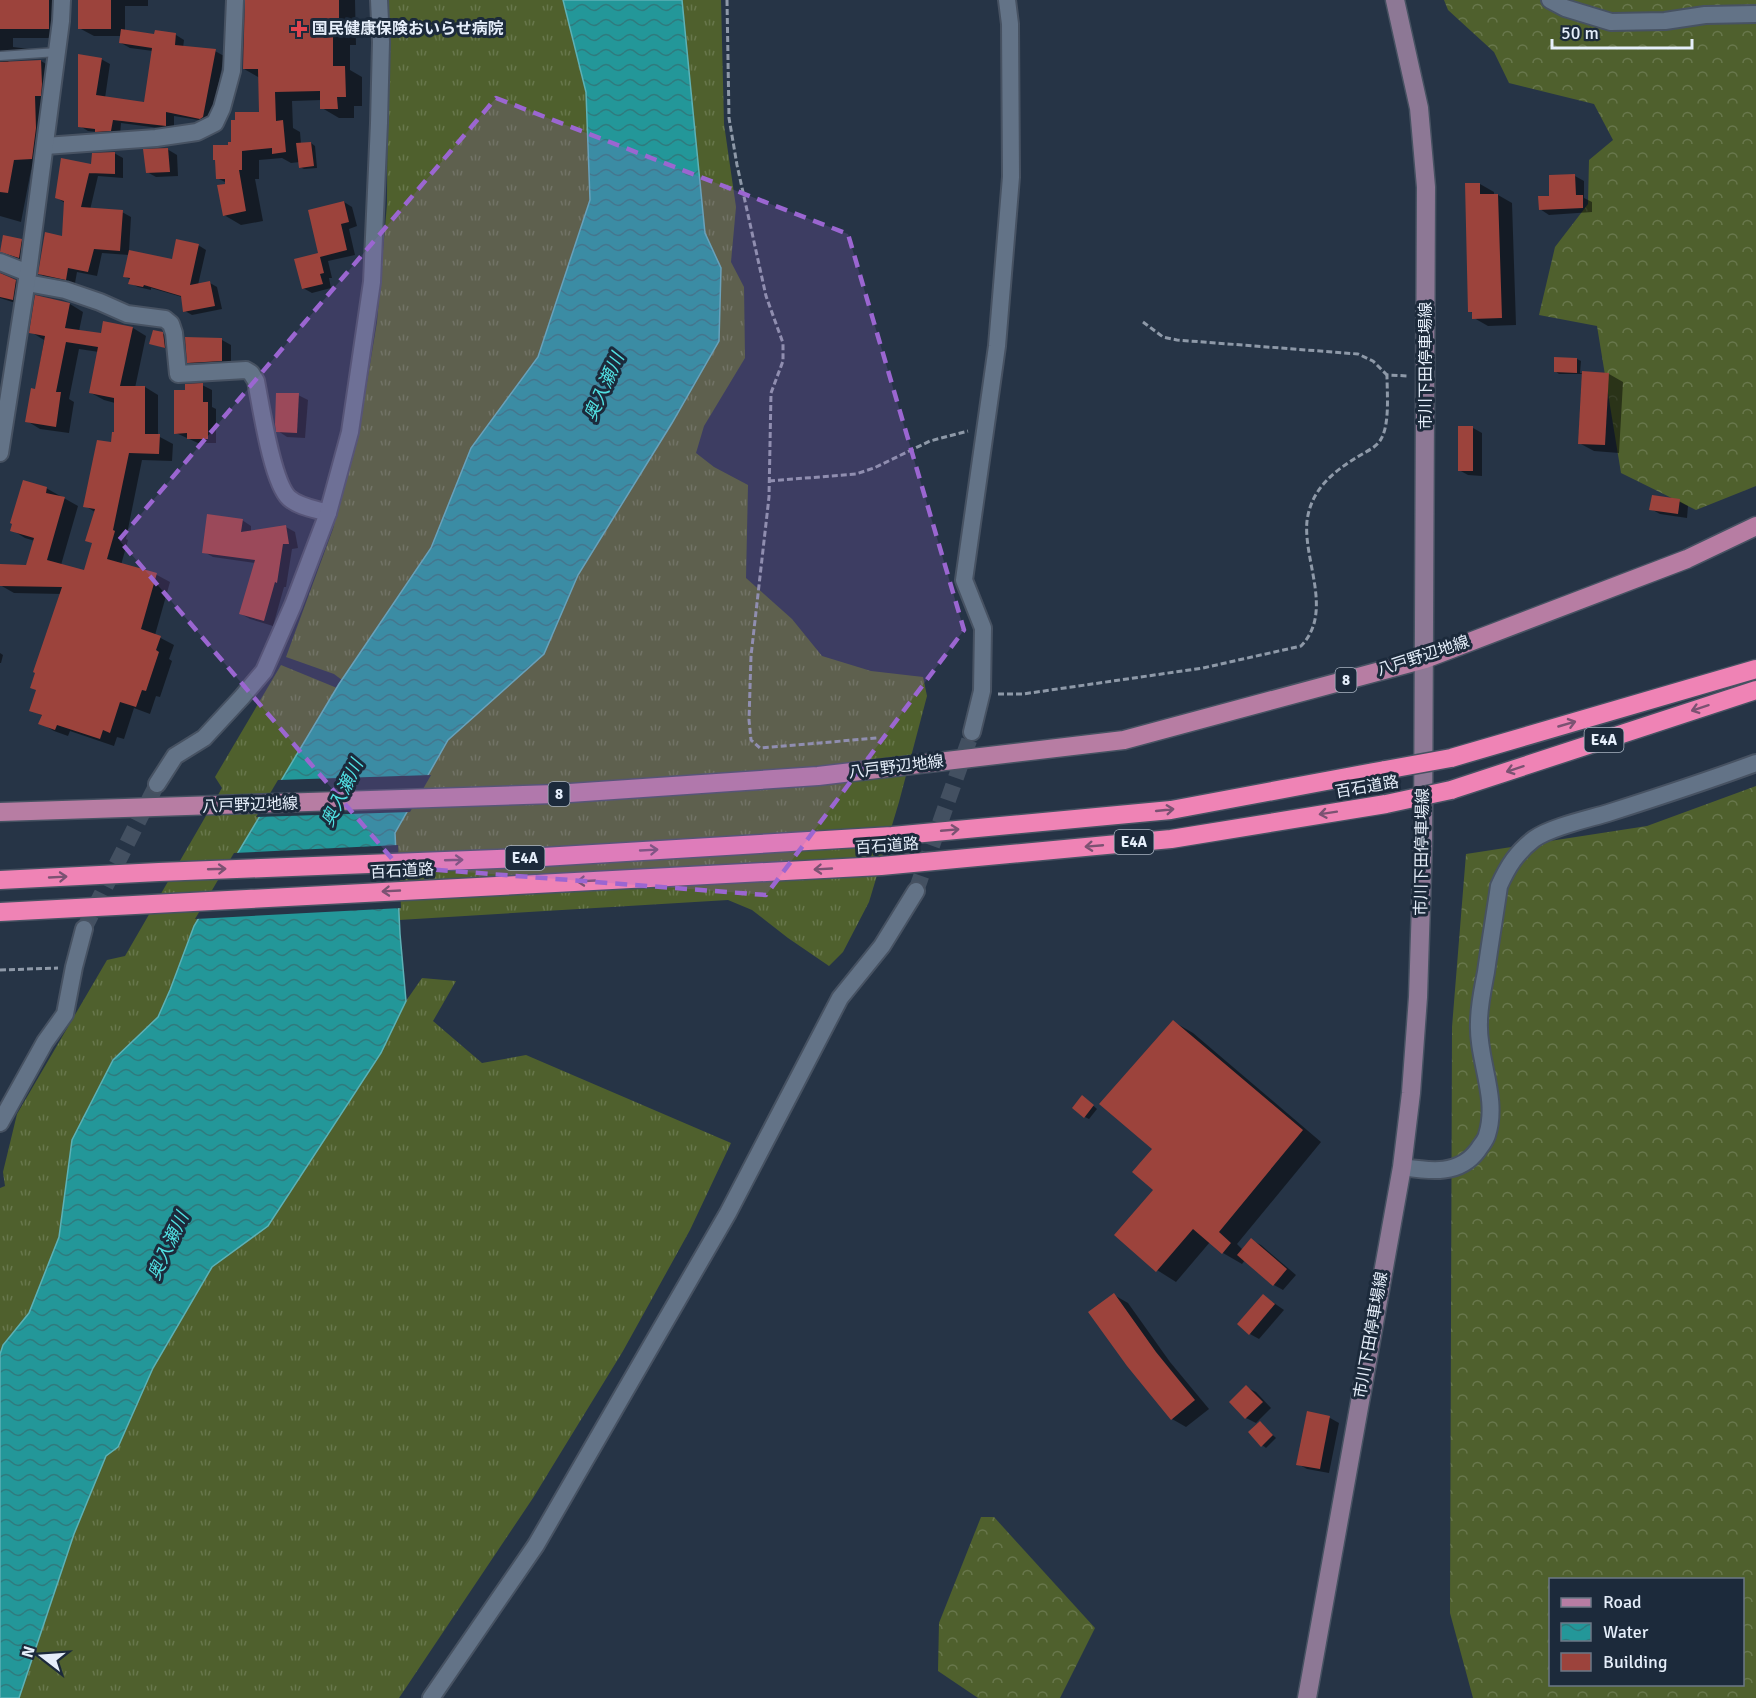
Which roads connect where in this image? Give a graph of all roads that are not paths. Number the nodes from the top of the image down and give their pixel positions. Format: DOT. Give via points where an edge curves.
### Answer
graph roads {
  1 [pos="62,0"];
  2 [pos="235,0"];
  3 [pos="379,0"];
  4 [pos="1006,0"];
  5 [pos="1395,0"];
  6 [pos="1550,0"];
  7 [pos="1756,14"];
  8 [pos="57,52"];
  9 [pos="0,56"];
  10 [pos="45,146"];
  11 [pos="0,262"];
  12 [pos="27,278"];
  13 [pos="0,453"];
  14 [pos="328,513"];
  15 [pos="1756,526"];
  16 [pos="1425,659"];
  17 [pos="1756,669"];
  18 [pos="1756,690"];
  19 [pos="972,732"];
  20 [pos="1756,763"];
  21 [pos="157,784"];
  22 [pos="0,812"];
  23 [pos="0,880"];
  24 [pos="916,891"];
  25 [pos="0,912"];
  26 [pos="84,929"];
  27 [pos="0,1123"];
  28 [pos="1402,1167"];
  29 [pos="431,1698"];
  30 [pos="1307,1698"];
  1 -- 8 [label="street"];
  2 -- 10 [label="street" via="232,71 215,123 197,132 166,137"];
  3 -- 14 [label="street" via="379,123 372,282 350,432"];
  4 -- 19 [label="street" via="1010,24 1011,177 997,346 964,580 983,628 982,691"];
  5 -- 16 [label="main road, 市川下田停車場線" via="1419,108 1425,176"];
  6 -- 7 [label="street" via="1611,22"];
  8 -- 9 [label="lane"];
  8 -- 10 [label="street"];
  10 -- 12 [label="street"];
  11 -- 12 [label="street"];
  12 -- 13 [label="street"];
  12 -- 14 [label="street" via="127,314 165,318 174,333 178,374 246,370 251,373 281,489 299,505"];
  14 -- 21 [label="street" via="264,671 204,738 175,756"];
  15 -- 16 [label="main road, 八戸野辺地線 / 8" via="1687,559"];
  16 -- 22 [label="main road, 八戸野辺地線 / 8" via="1124,740 818,776 555,794"];
  16 -- 28 [label="main road, 市川下田停車場線" via="1418,997"];
  23 -- 17 [label="highway, 百石道路 / E4A, one-way, bridge" via="526,858 892,836 1171,810 1451,758"];
  18 -- 25 [label="highway, 百石道路 / E4A, one-way, bridge" via="1451,790 1171,839 881,866"];
  20 -- 28 [label="street" via="1558,828 1536,837 1515,855 1499,886 1479,1022 1490,1097 1487,1137 1459,1165 1433,1172"];
  24 -- 29 [label="street" via="882,945 840,998 728,1213 536,1545"];
  26 -- 27 [label="street" via="65,1014"];
  28 -- 30 [label="main road, 市川下田停車場線"];
}
